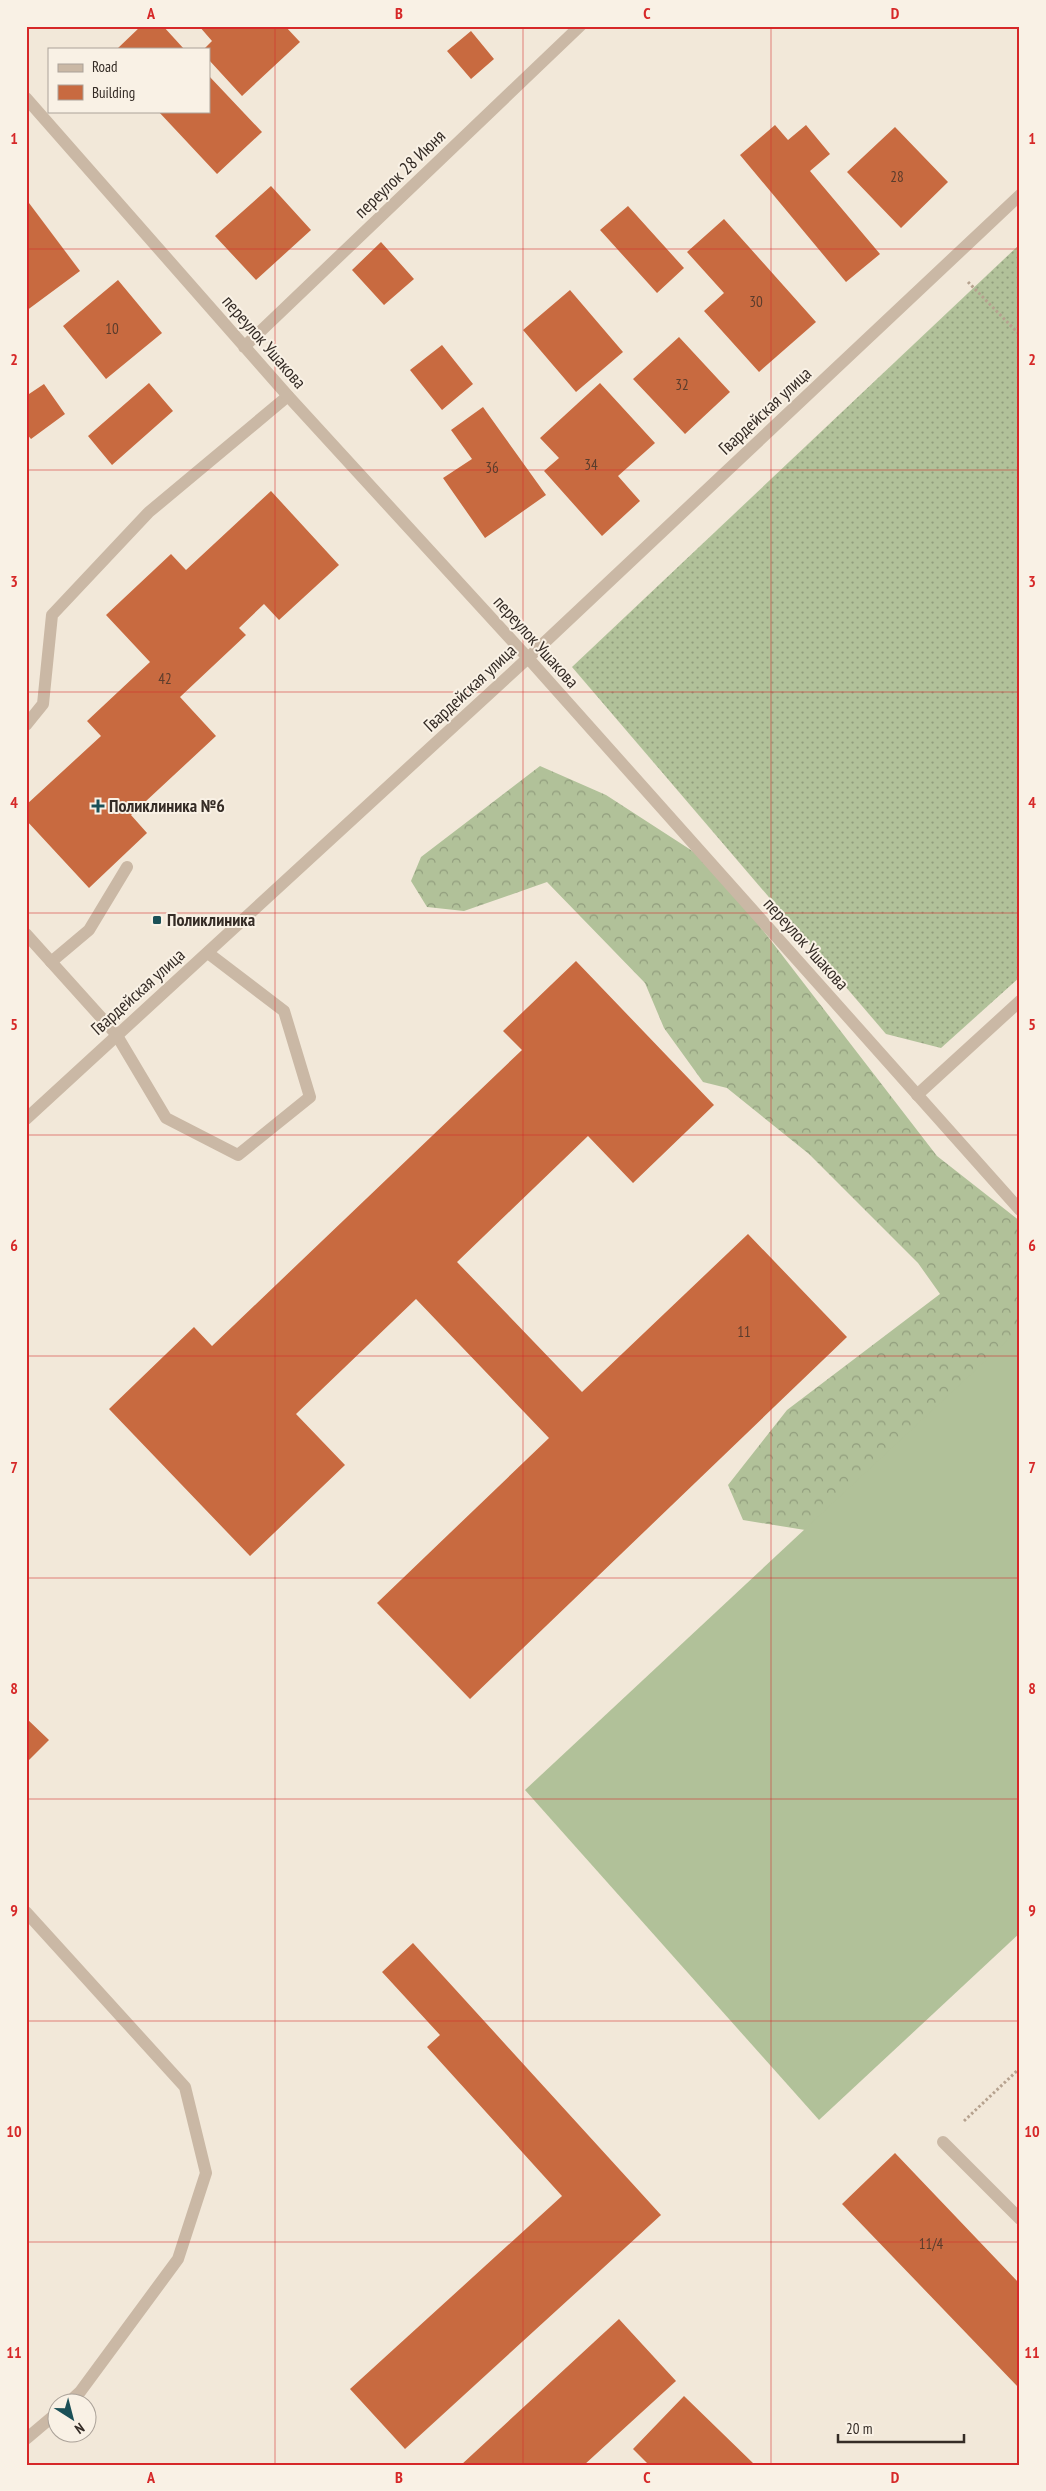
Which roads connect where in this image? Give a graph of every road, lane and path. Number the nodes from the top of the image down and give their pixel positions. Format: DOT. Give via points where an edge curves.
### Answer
graph roads {
  1 [pos="580,26"];
  2 [pos="26,98"];
  3 [pos="1020,195"];
  4 [pos="949,262"];
  5 [pos="1020,336"];
  6 [pos="244,347"];
  7 [pos="288,396"];
  8 [pos="528,658"];
  9 [pos="26,725"];
  10 [pos="127,867"];
  11 [pos="26,934"];
  12 [pos="208,953"];
  13 [pos="51,962"];
  14 [pos="1020,1001"];
  15 [pos="116,1034"];
  16 [pos="917,1095"];
  17 [pos="26,1119"];
  18 [pos="1020,1210"];
  19 [pos="26,1912"];
  20 [pos="1020,2068"];
  21 [pos="942,2142"];
  22 [pos="1020,2219"];
  23 [pos="78,2394"];
  24 [pos="48,2421"];
  25 [pos="26,2440"];
  1 -- 6 [label="street, переулок 28 Июня"];
  2 -- 6 [label="street, переулок Ушакова"];
  3 -- 4 [label="street, Гвардейская улица"];
  4 -- 5 [label="path"];
  4 -- 8 [label="street, Гвардейская улица"];
  6 -- 7 [label="street, переулок Ушакова"];
  7 -- 8 [label="street, переулок Ушакова"];
  7 -- 9 [label="street" via="149,512 52,615 43,704"];
  8 -- 12 [label="street, Гвардейская улица"];
  8 -- 16 [label="street, переулок Ушакова"];
  10 -- 13 [label="street" via="89,930"];
  11 -- 13 [label="street"];
  12 -- 15 [label="street, Гвардейская улица"];
  12 -- 15 [label="street" via="284,1011 310,1097 238,1155 166,1118"];
  13 -- 15 [label="street"];
  14 -- 16 [label="street"];
  15 -- 17 [label="street, Гвардейская улица"];
  16 -- 18 [label="street, переулок Ушакова"];
  19 -- 23 [label="street" via="185,2087 206,2173 178,2258"];
  20 -- 21 [label="path"];
  21 -- 22 [label="street"];
  24 -- 25 [label="street"];
}
